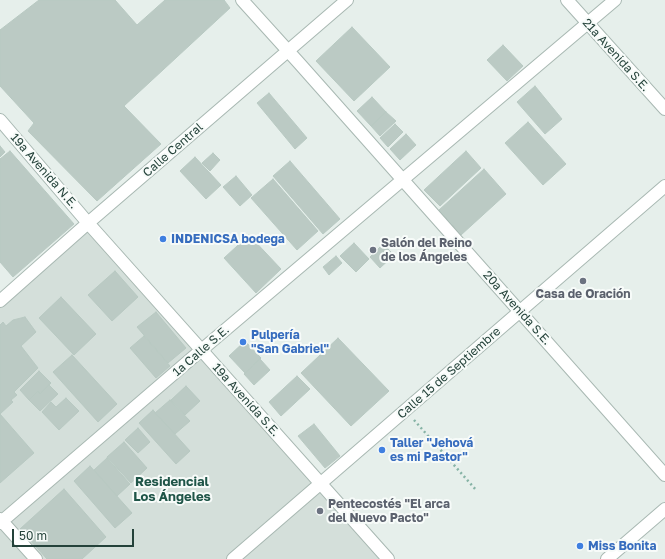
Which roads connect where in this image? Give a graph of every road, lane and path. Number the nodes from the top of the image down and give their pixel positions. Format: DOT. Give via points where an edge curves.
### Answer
graph roads {
  1 [pos="242,0"];
  2 [pos="347,0"];
  3 [pos="567,0"];
  4 [pos="615,0"];
  5 [pos="588,23"];
  6 [pos="289,51"];
  7 [pos="665,109"];
  8 [pos="0,120"];
  9 [pos="403,180"];
  10 [pos="665,186"];
  11 [pos="88,223"];
  12 [pos="0,302"];
  13 [pos="520,312"];
  14 [pos="201,350"];
  15 [pos="406,410"];
  16 [pos="665,475"];
  17 [pos="320,484"];
  18 [pos="476,492"];
  19 [pos="665,509"];
  20 [pos="1,521"];
  21 [pos="36,559"];
  22 [pos="233,559"];
  23 [pos="388,559"];
  24 [pos="607,559"];
  1 -- 6 [label="street, 20a Avenida S.E."];
  2 -- 6 [label="street, Calle Central"];
  3 -- 5 [label="street, 21a Avenida S.E."];
  4 -- 5 [label="street, 1a Calle S.E."];
  5 -- 7 [label="street, 21a Avenida S.E."];
  5 -- 9 [label="street, 1a Calle S.E."];
  6 -- 9 [label="street, 20a Avenida S.E."];
  6 -- 11 [label="street, Calle Central"];
  8 -- 11 [label="street, 19a Avenida N.E."];
  9 -- 13 [label="street, 20a Avenida S.E."];
  9 -- 14 [label="street, 1a Calle S.E."];
  10 -- 13 [label="street, Calle 15 de Septiembre"];
  11 -- 12 [label="street, Calle Central"];
  11 -- 14 [label="street, 19a Avenida S.E."];
  13 -- 15 [label="street, Calle 15 de Septiembre"];
  13 -- 16 [label="street, 20a Avenida S.E."];
  14 -- 17 [label="street, 19a Avenida S.E."];
  14 -- 20 [label="street, 1a Calle S.E."];
  15 -- 17 [label="street, Calle 15 de Septiembre"];
  15 -- 18 [label="path"];
  17 -- 22 [label="street, Calle 15 de Septiembre"];
  17 -- 23 [label="street, 19a Avenida S.E."];
  19 -- 24 [label="street"];
  20 -- 21 [label="street"];
}
